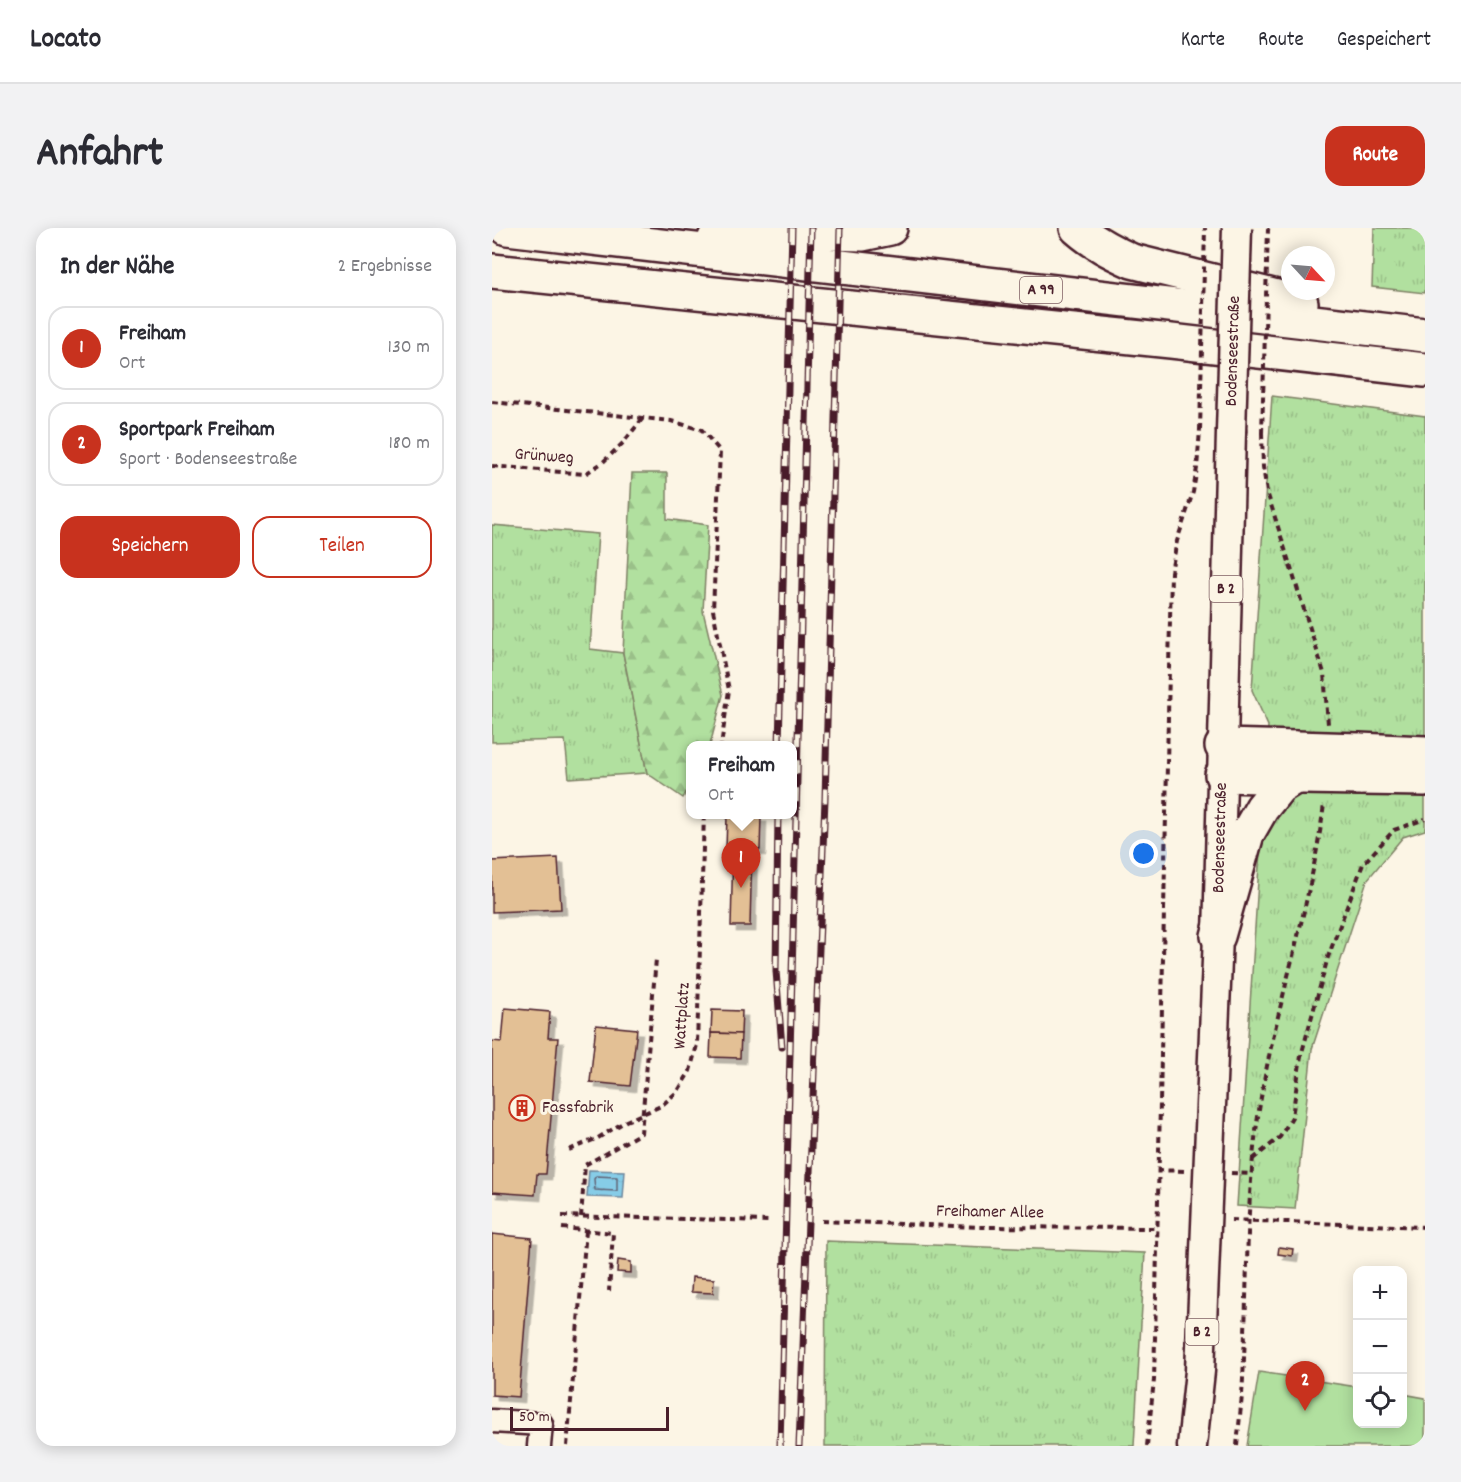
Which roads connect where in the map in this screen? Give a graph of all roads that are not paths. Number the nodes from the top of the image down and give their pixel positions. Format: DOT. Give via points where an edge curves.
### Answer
graph roads {
  1 [pos="507,228"];
  2 [pos="890,228"];
  3 [pos="1077,228"];
  4 [pos="1237,228"];
  5 [pos="657,244"];
  6 [pos="492,271"];
  7 [pos="1425,334"];
  8 [pos="1376,364"];
  9 [pos="1425,370"];
  10 [pos="1425,382"];
  11 [pos="1425,753"];
  12 [pos="1222,760"];
  13 [pos="1360,764"];
  14 [pos="1305,774"];
  15 [pos="1425,779"];
  16 [pos="1218,936"];
  17 [pos="492,1421"];
  18 [pos="540,1435"];
  19 [pos="1192,1446"];
  1 -- 5 [label="highway, A 99"];
  2 -- 5 [label="highway" via="862,234 774,231"];
  3 -- 7 [label="highway" via="1111,252 1132,261"];
  4 -- 12 [label="main road, Bodenseestraße / B 2, bridge"];
  5 -- 7 [label="highway, A 99"];
  6 -- 8 [label="highway, A 99"];
  8 -- 9 [label="highway, A 99"];
  8 -- 10 [label="highway"];
  11 -- 13 [label="highway"];
  12 -- 14 [label="highway"];
  12 -- 16 [label="main road, Bodenseestraße / B 2"];
  13 -- 14 [label="highway, bridge"];
  13 -- 15 [label="highway"];
  14 -- 16 [label="highway" via="1279,787 1247,834"];
  16 -- 19 [label="main road, Bodenseestraße / B 2" via="1200,1371"];
  17 -- 18 [label="lane"];
}
